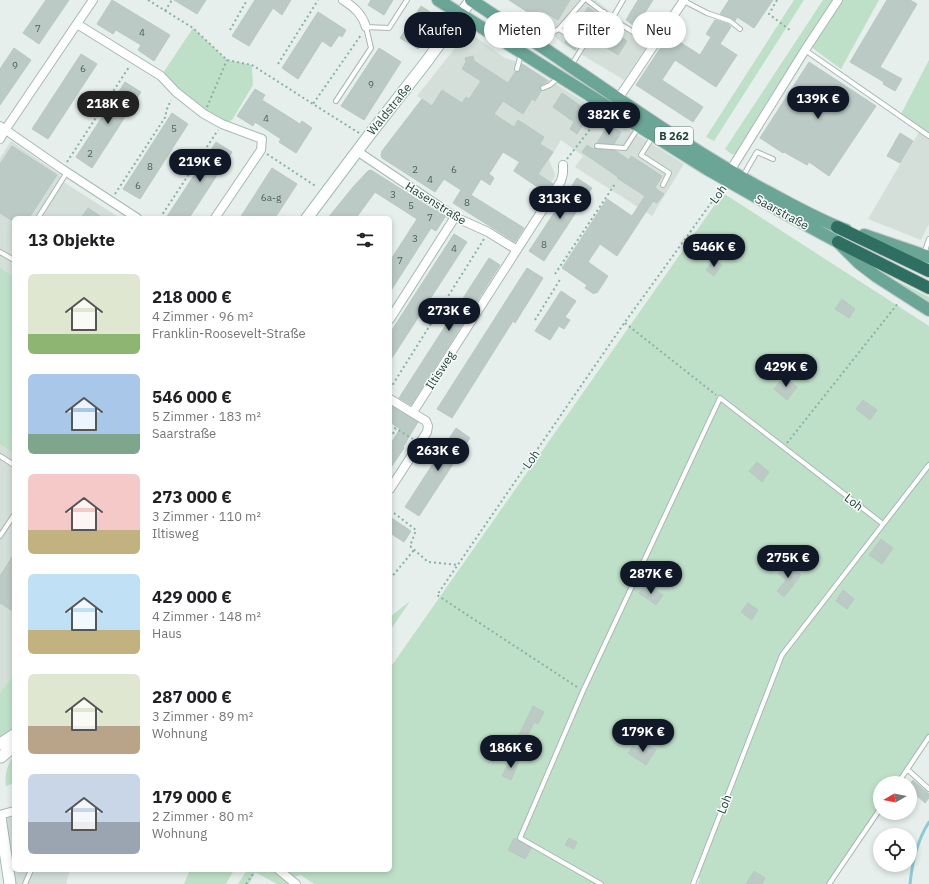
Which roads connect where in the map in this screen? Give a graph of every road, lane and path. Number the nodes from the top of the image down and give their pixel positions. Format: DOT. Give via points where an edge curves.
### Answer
graph roads {
  1 [pos="93,0"];
  2 [pos="148,0"];
  3 [pos="172,0"];
  4 [pos="248,0"];
  5 [pos="318,0"];
  6 [pos="343,0"];
  7 [pos="407,0"];
  8 [pos="438,0"];
  9 [pos="471,0"];
  10 [pos="586,0"];
  11 [pos="623,0"];
  12 [pos="684,0"];
  13 [pos="777,0"];
  14 [pos="838,0"];
  15 [pos="165,11"];
  16 [pos="458,12"];
  17 [pos="462,12"];
  18 [pos="489,12"];
  19 [pos="604,12"];
  20 [pos="616,12"];
  21 [pos="676,12"];
  22 [pos="476,23"];
  23 [pos="77,24"];
  24 [pos="366,27"];
  25 [pos="559,29"];
  26 [pos="740,29"];
  27 [pos="230,30"];
  28 [pos="555,31"];
  29 [pos="791,31"];
  30 [pos="563,32"];
  31 [pos="436,48"];
  32 [pos="544,48"];
  33 [pos="582,48"];
  34 [pos="652,48"];
  35 [pos="805,50"];
  36 [pos="522,52"];
  37 [pos="134,59"];
  38 [pos="228,60"];
  39 [pos="278,64"];
  40 [pos="570,66"];
  41 [pos="517,69"];
  42 [pos="560,77"];
  43 [pos="543,88"];
  44 [pos="176,92"];
  45 [pos="618,99"];
  46 [pos="336,101"];
  47 [pos="313,104"];
  48 [pos="204,114"];
  49 [pos="600,116"];
  50 [pos="222,124"];
  51 [pos="639,127"];
  52 [pos="3,128"];
  53 [pos="653,136"];
  54 [pos="929,136"];
  55 [pos="0,139"];
  56 [pos="597,146"];
  57 [pos="261,150"];
  58 [pos="574,150"];
  59 [pos="357,151"];
  60 [pos="773,159"];
  61 [pos="563,165"];
  62 [pos="64,171"];
  63 [pos="729,176"];
  64 [pos="742,178"];
  65 [pos="615,184"];
  66 [pos="663,185"];
  67 [pos="318,187"];
  68 [pos="110,201"];
  69 [pos="39,216"];
  70 [pos="134,216"];
  71 [pos="161,216"];
  72 [pos="217,216"];
  73 [pos="308,216"];
  74 [pos="455,217"];
  75 [pos="836,226"];
  76 [pos="488,232"];
  77 [pos="929,239"];
  78 [pos="838,242"];
  79 [pos="517,250"];
  80 [pos="0,252"];
  81 [pos="926,256"];
  82 [pos="12,258"];
  83 [pos="929,271"];
  84 [pos="555,274"];
  85 [pos="561,278"];
  86 [pos="929,288"];
  87 [pos="901,300"];
  88 [pos="929,310"];
  89 [pos="392,316"];
  90 [pos="535,320"];
  91 [pos="625,322"];
  92 [pos="392,385"];
  93 [pos="720,398"];
  94 [pos="392,400"];
  95 [pos="413,412"];
  96 [pos="392,426"];
  97 [pos="396,429"];
  98 [pos="392,435"];
  99 [pos="419,443"];
  100 [pos="783,447"];
  101 [pos="0,456"];
  102 [pos="12,464"];
  103 [pos="929,465"];
  104 [pos="392,486"];
  105 [pos="392,512"];
  106 [pos="12,518"];
  107 [pos="883,524"];
  108 [pos="0,536"];
  109 [pos="414,550"];
  110 [pos="458,565"];
  111 [pos="392,577"];
  112 [pos="583,691"];
  113 [pos="12,736"];
  114 [pos="929,737"];
  115 [pos="0,744"];
  116 [pos="12,748"];
  117 [pos="0,760"];
  118 [pos="907,769"];
  119 [pos="902,776"];
  120 [pos="929,789"];
  121 [pos="12,812"];
  122 [pos="0,816"];
  123 [pos="873,819"];
  124 [pos="31,872"];
  125 [pos="255,872"];
  126 [pos="281,872"];
  127 [pos="10,884"];
  128 [pos="24,884"];
  129 [pos="246,884"];
  130 [pos="296,884"];
  131 [pos="601,884"];
  132 [pos="692,884"];
  133 [pos="829,884"];
  1 -- 23 [label="street"];
  2 -- 15 [label="path"];
  3 -- 15 [label="path"];
  4 -- 27 [label="path"];
  5 -- 39 [label="path"];
  6 -- 24 [label="street" via="358,11"];
  7 -- 24 [label="lane" via="389,28"];
  8 -- 16 [label="main road, B 262"];
  9 -- 17 [label="street, Waldstraße"];
  9 -- 18 [label="main road, B 262"];
  10 -- 19 [label="lane"];
  10 -- 25 [label="lane"];
  11 -- 20 [label="lane"];
  12 -- 21 [label="street"];
  12 -- 26 [label="lane" via="706,13 730,21"];
  13 -- 29 [label="path" via="769,14"];
  14 -- 35 [label="street"];
  15 -- 38 [label="path" via="193,28"];
  22 -- 36 [label="main road, B 262"];
  23 -- 37 [label="street"];
  23 -- 52 [label="street"];
  24 -- 46 [label="lane" via="371,48"];
  25 -- 28 [label="lane"];
  25 -- 30 [label="lane"];
  31 -- 59 [label="street, Waldstraße"];
  32 -- 40 [label="main road, B 262"];
  33 -- 40 [label="lane"];
  34 -- 45 [label="street"];
  35 -- 54 [label="lane"];
  35 -- 63 [label="street"];
  36 -- 41 [label="lane"];
  36 -- 42 [label="main road, B 262"];
  37 -- 44 [label="street" via="161,76"];
  37 -- 62 [label="path"];
  38 -- 47 [label="path" via="252,65"];
  38 -- 48 [label="path"];
  40 -- 45 [label="main road, B 262"];
  42 -- 43 [label="lane"];
  42 -- 51 [label="main road, B 262"];
  44 -- 48 [label="street"];
  44 -- 68 [label="path" via="166,116"];
  45 -- 63 [label="main road, B 262"];
  48 -- 50 [label="street"];
  49 -- 58 [label="path"];
  50 -- 57 [label="street" via="262,139"];
  50 -- 71 [label="path"];
  51 -- 53 [label="main road, B 262"];
  51 -- 56 [label="lane" via="625,148"];
  52 -- 55 [label="street"];
  52 -- 62 [label="street"];
  53 -- 63 [label="main road, B 262"];
  53 -- 66 [label="lane" via="641,155 669,173"];
  57 -- 67 [label="path"];
  57 -- 72 [label="street"];
  59 -- 73 [label="street, Waldstraße"];
  59 -- 74 [label="street, Hasenstraße"];
  60 -- 64 [label="lane" via="756,152"];
  61 -- 79 [label="street, Iltisweg" via="561,181"];
  62 -- 68 [label="street"];
  62 -- 69 [label="lane"];
  63 -- 64 [label="main road, Saarstraße / B 262"];
  63 -- 78 [label="main road, Saarstraße / B 262" via="786,214"];
  63 -- 91 [label="path, Loh"];
  64 -- 75 [label="main road, Saarstraße / B 262"];
  65 -- 84 [label="path"];
  68 -- 70 [label="street"];
  74 -- 76 [label="street, Hasenstraße"];
  74 -- 89 [label="street"];
  75 -- 81 [label="main road, B 262"];
  75 -- 83 [label="highway, B 262"];
  76 -- 79 [label="street, Hasenstraße"];
  76 -- 92 [label="path"];
  77 -- 81 [label="lane"];
  78 -- 86 [label="highway, B 262"];
  78 -- 88 [label="main road, B 262" via="870,272"];
  79 -- 95 [label="street, Iltisweg"];
  80 -- 82 [label="lane"];
  85 -- 90 [label="path"];
  87 -- 100 [label="path"];
  91 -- 93 [label="path"];
  91 -- 110 [label="path, Loh"];
  93 -- 100 [label="lane, Loh"];
  93 -- 112 [label="lane"];
  94 -- 95 [label="street"];
  95 -- 99 [label="street" via="426,421 428,426"];
  96 -- 97 [label="path"];
  97 -- 98 [label="path"];
  97 -- 99 [label="path"];
  99 -- 104 [label="street"];
  100 -- 107 [label="lane, Loh"];
  101 -- 102 [label="lane"];
  103 -- 107 [label="lane, Loh"];
  105 -- 109 [label="path" via="416,530 410,546"];
  106 -- 108 [label="lane"];
  107 -- 132 [label="lane, Loh" via="782,655"];
  109 -- 110 [label="path" via="428,562"];
  109 -- 111 [label="path"];
  110 -- 112 [label="path, Loh" via="437,595"];
  112 -- 131 [label="lane" via="520,838"];
  113 -- 115 [label="street"];
  114 -- 118 [label="lane"];
  116 -- 117 [label="street"];
  118 -- 119 [label="lane"];
  118 -- 120 [label="lane"];
  121 -- 122 [label="street"];
  122 -- 127 [label="street"];
  123 -- 133 [label="lane"];
  124 -- 128 [label="lane"];
  125 -- 129 [label="path"];
  126 -- 130 [label="street"];
}
